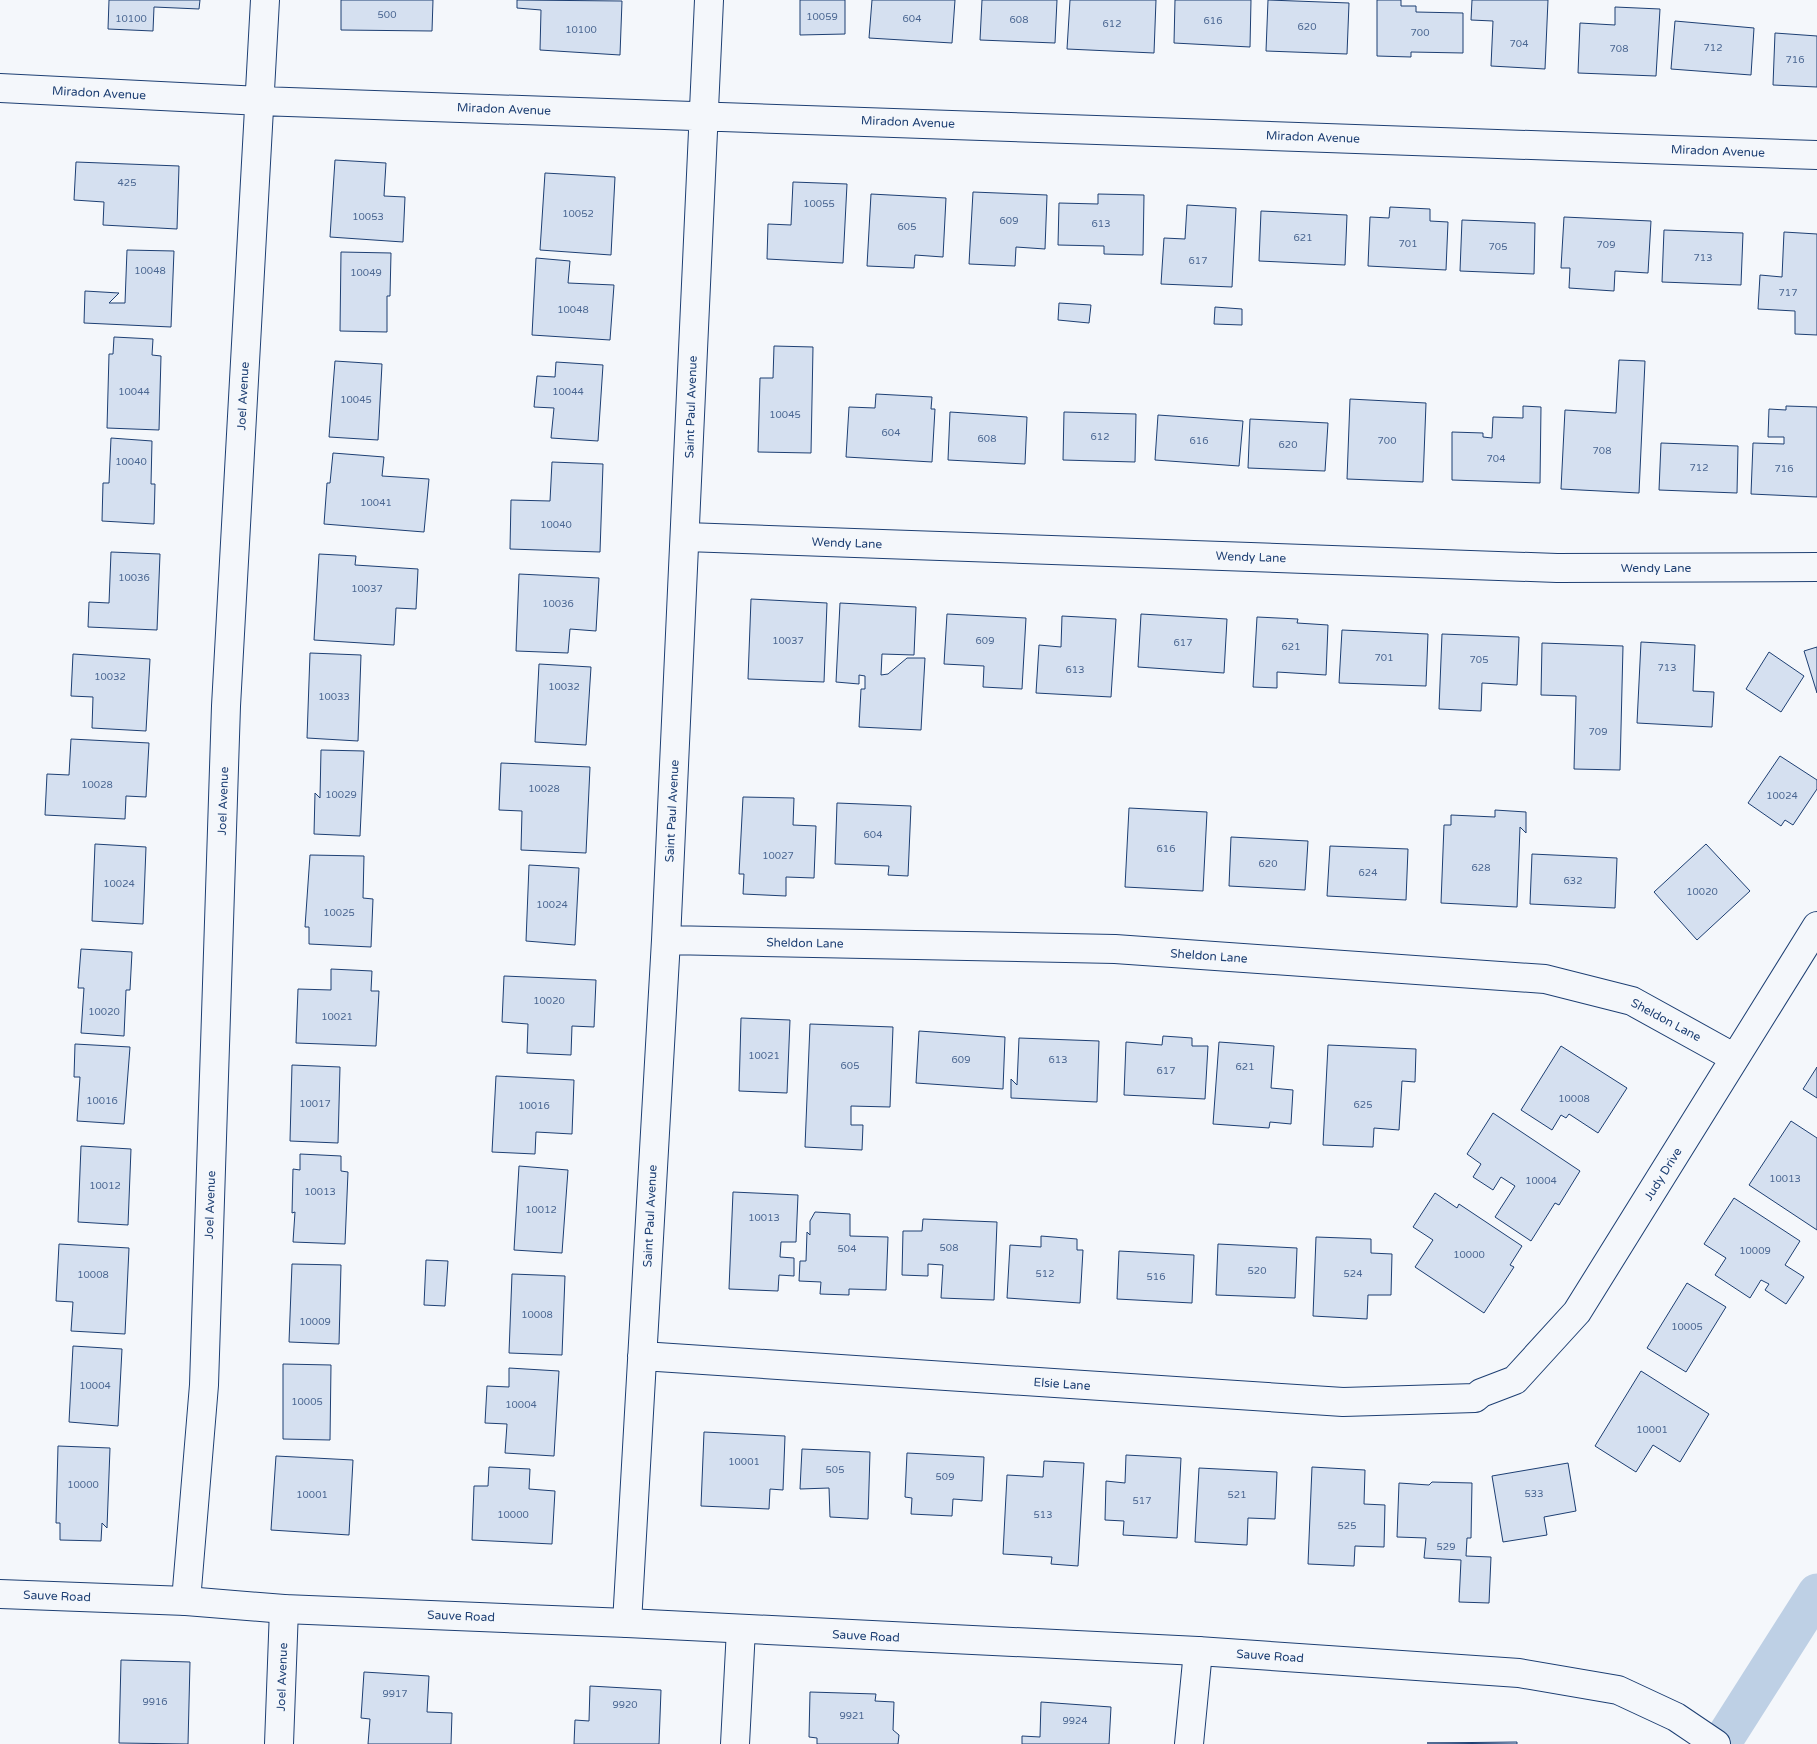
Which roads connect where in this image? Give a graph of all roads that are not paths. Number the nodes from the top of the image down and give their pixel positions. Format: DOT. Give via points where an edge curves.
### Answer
graph roads {
  1 [pos="265,0"];
  2 [pos="709,0"];
  3 [pos="0,88"];
  4 [pos="260,101"];
  5 [pos="703,115"];
  6 [pos="1817,154"];
  7 [pos="686,537"];
  8 [pos="1817,567"];
  9 [pos="1817,926"];
  10 [pos="666,940"];
  11 [pos="1735,1058"];
  12 [pos="642,1356"];
  13 [pos="1481,1393"];
  14 [pos="0,1594"];
  15 [pos="186,1601"];
  16 [pos="284,1610"];
  17 [pos="628,1622"];
  18 [pos="741,1629"];
  19 [pos="1198,1651"];
  20 [pos="280,1744"];
  21 [pos="735,1744"];
  22 [pos="1189,1744"];
  23 [pos="1716,1744"];
  1 -- 4 [label="street, Joel Avenue"];
  2 -- 5 [label="street, Saint Paul Avenue"];
  3 -- 4 [label="street, Miradon Avenue"];
  4 -- 5 [label="street, Miradon Avenue"];
  4 -- 15 [label="street, Joel Avenue" via="226,706 204,1385"];
  5 -- 6 [label="street, Miradon Avenue"];
  5 -- 7 [label="street, Saint Paul Avenue"];
  7 -- 8 [label="street, Wendy Lane" via="1547,567"];
  7 -- 10 [label="street, Saint Paul Avenue"];
  9 -- 11 [label="street, Judy Drive"];
  10 -- 11 [label="street, Sheldon Lane" via="1115,949 1545,979 1632,1001"];
  10 -- 12 [label="street, Saint Paul Avenue"];
  11 -- 13 [label="street, Judy Drive" via="1577,1312 1515,1380"];
  12 -- 13 [label="street, Elsie Lane" via="1343,1402 1475,1398"];
  12 -- 17 [label="street, Saint Paul Avenue"];
  14 -- 15 [label="street, Sauve Road"];
  15 -- 16 [label="street, Sauve Road"];
  16 -- 17 [label="street, Sauve Road"];
  16 -- 20 [label="street, Joel Avenue"];
  17 -- 18 [label="street, Sauve Road"];
  18 -- 19 [label="street, Sauve Road"];
  18 -- 21 [label="street"];
  19 -- 22 [label="street"];
  19 -- 23 [label="street, Sauve Road" via="1519,1673 1618,1690 1676,1717"];
}
